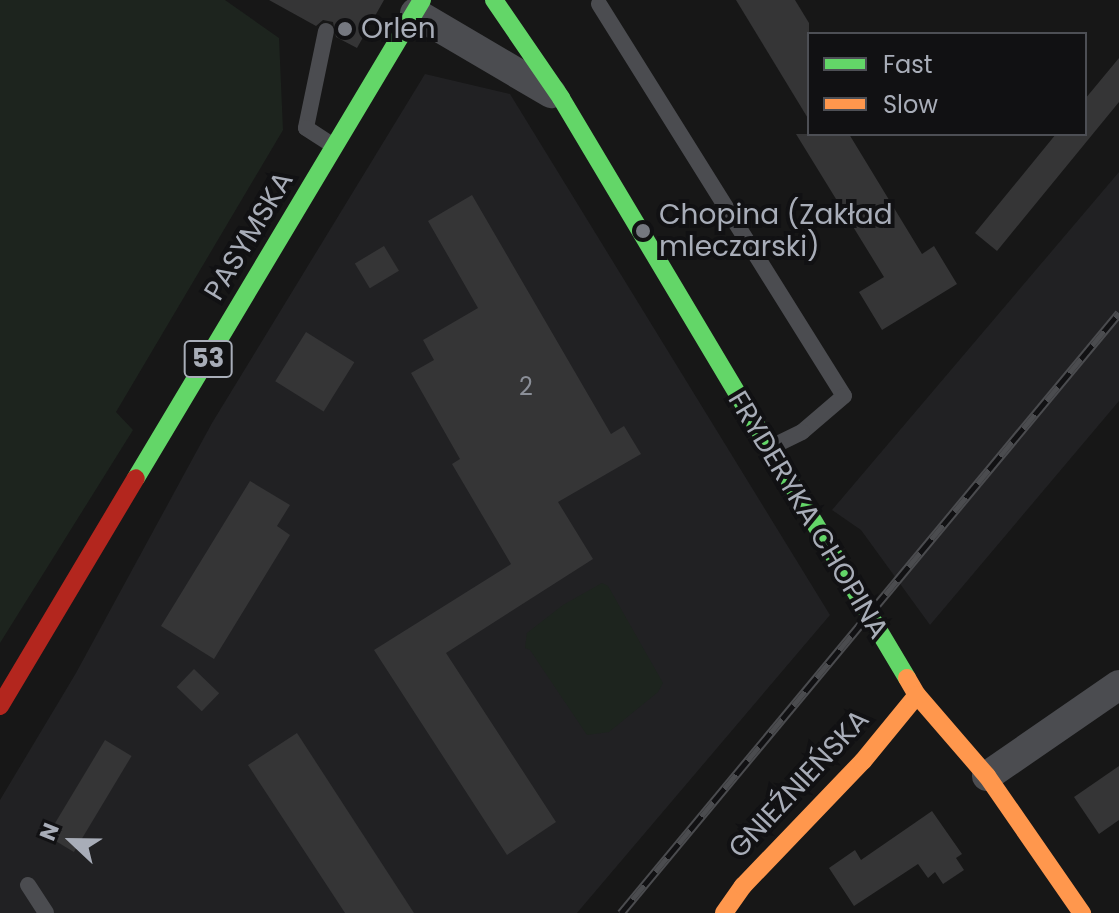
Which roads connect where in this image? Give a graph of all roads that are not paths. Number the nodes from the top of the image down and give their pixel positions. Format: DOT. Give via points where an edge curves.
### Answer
graph roads {
  1 [pos="494,0"];
  2 [pos="599,4"];
  3 [pos="418,6"];
  4 [pos="326,31"];
  5 [pos="561,98"];
  6 [pos="335,147"];
  7 [pos="768,448"];
  8 [pos="1119,685"];
  9 [pos="917,695"];
  10 [pos="0,706"];
  11 [pos="987,776"];
  12 [pos="28,885"];
  13 [pos="46,913"];
  14 [pos="724,913"];
  15 [pos="1082,913"];
  1 -- 5 [label="street, FRYDERYKA CHOPINA"];
  2 -- 7 [label="lane" via="844,396 802,432"];
  3 -- 5 [label="street, FRYDERYKA CHOPINA"];
  3 -- 6 [label="street, PASYMSKA / 53"];
  4 -- 6 [label="lane" via="306,128"];
  5 -- 7 [label="street, FRYDERYKA CHOPINA"];
  6 -- 10 [label="street, PASYMSKA / 53"];
  7 -- 9 [label="street, FRYDERYKA CHOPINA"];
  8 -- 11 [label="street"];
  9 -- 11 [label="street, FRYDERYKA CHOPINA"];
  9 -- 14 [label="street, GNIEŹNIEŃSKA"];
  11 -- 15 [label="street, FRYDERYKA CHOPINA"];
  12 -- 13 [label="lane"];
}
